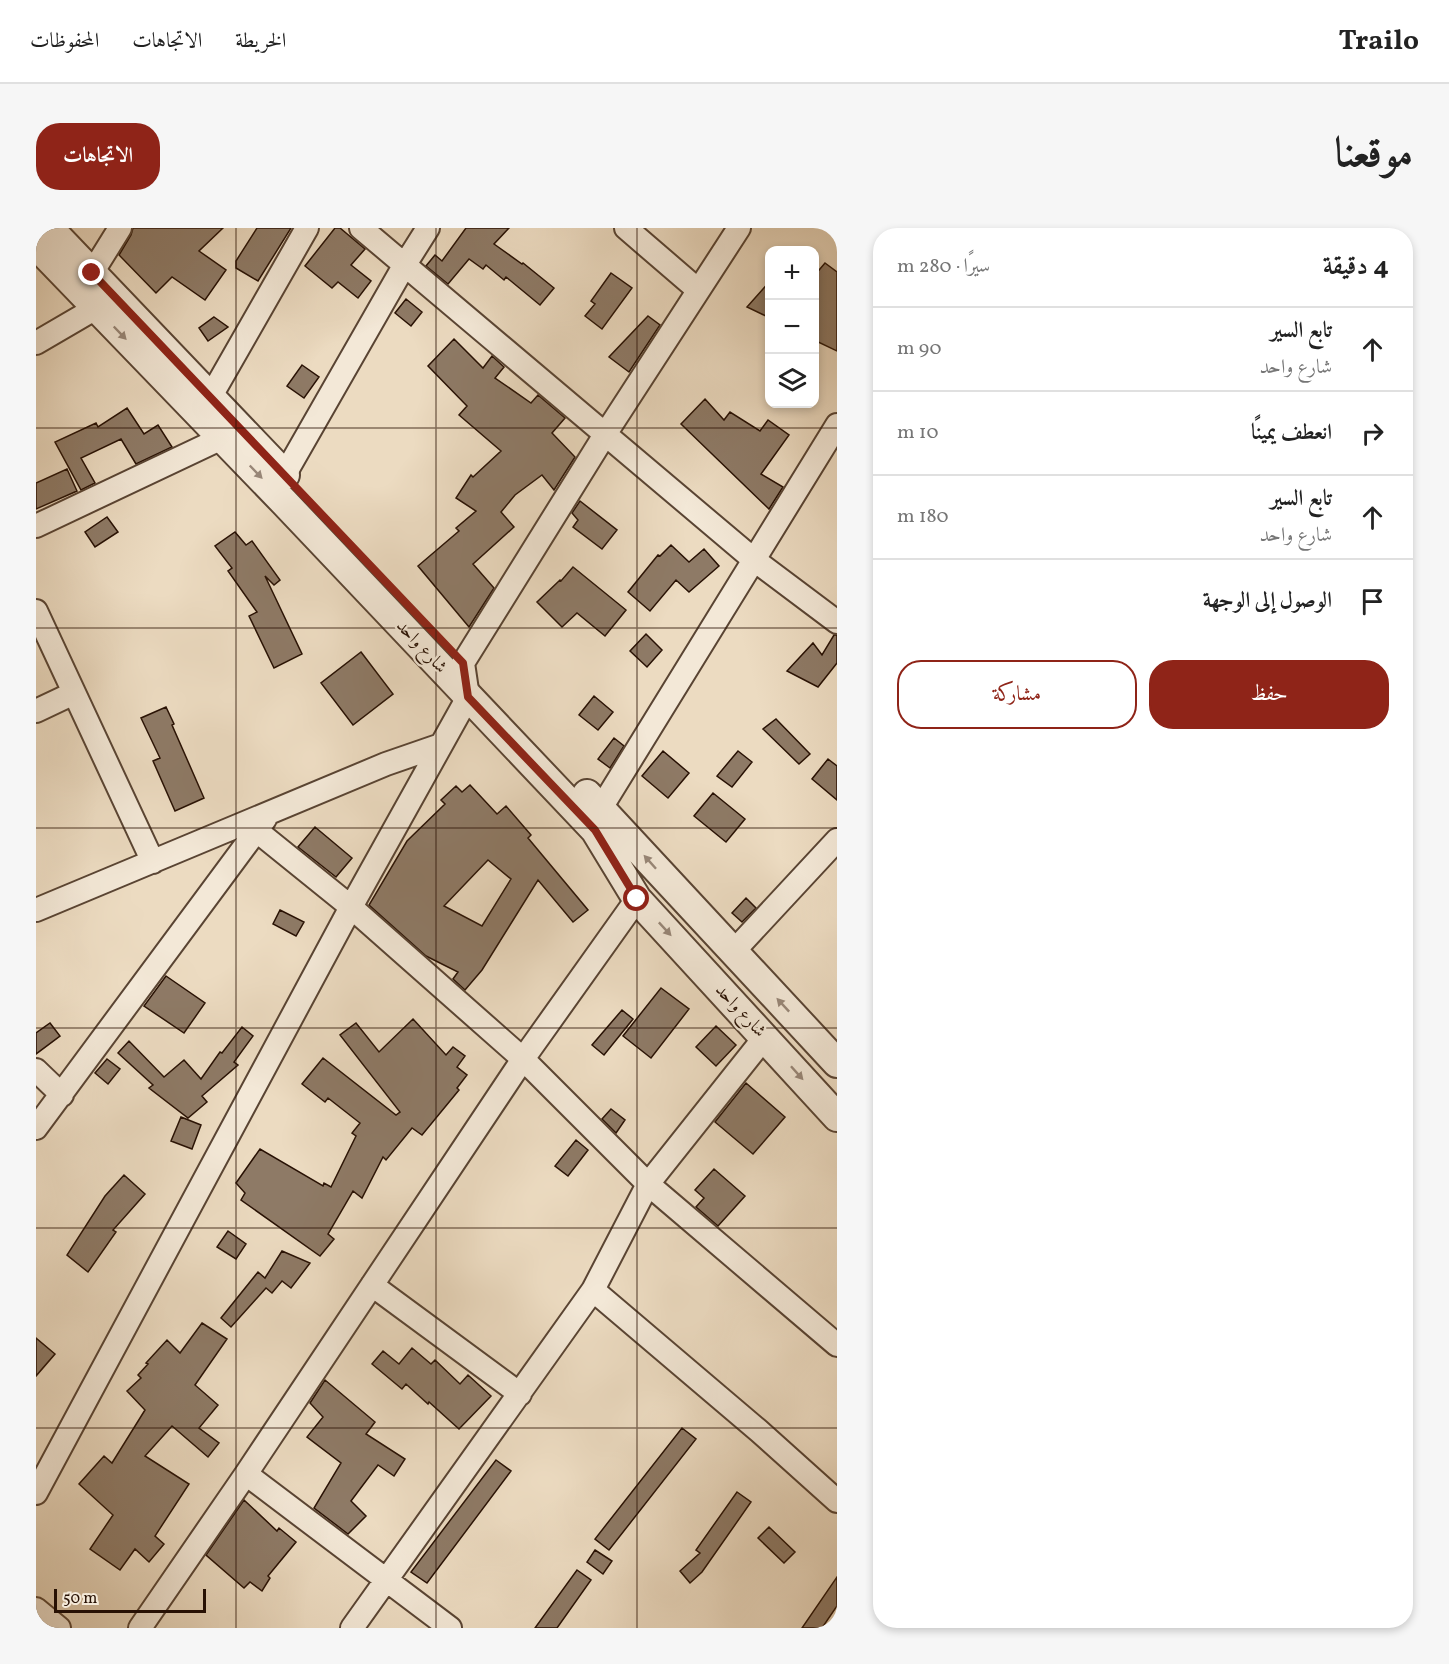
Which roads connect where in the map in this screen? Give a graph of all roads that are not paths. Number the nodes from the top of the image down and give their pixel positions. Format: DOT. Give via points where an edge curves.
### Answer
graph roads {
  1 [pos="49,228"];
  2 [pos="120,228"];
  3 [pos="307,228"];
  4 [pos="361,228"];
  5 [pos="428,228"];
  6 [pos="626,228"];
  7 [pos="739,228"];
  8 [pos="36,245"];
  9 [pos="404,266"];
  10 [pos="83,273"];
  11 [pos="698,290"];
  12 [pos="96,308"];
  13 [pos="36,343"];
  14 [pos="211,396"];
  15 [pos="837,425"];
  16 [pos="606,433"];
  17 [pos="222,438"];
  18 [pos="285,474"];
  19 [pos="38,522"];
  20 [pos="753,559"];
  21 [pos="36,611"];
  22 [pos="837,622"];
  23 [pos="463,663"];
  24 [pos="74,693"];
  25 [pos="468,697"];
  26 [pos="36,711"];
  27 [pos="441,745"];
  28 [pos="601,808"];
  29 [pos="263,823"];
  30 [pos="837,840"];
  31 [pos="153,862"];
  32 [pos="637,899"];
  33 [pos="351,907"];
  34 [pos="36,910"];
  35 [pos="734,952"];
  36 [pos="764,1038"];
  37 [pos="523,1059"];
  38 [pos="837,1063"];
  39 [pos="36,1070"];
  40 [pos="62,1095"];
  41 [pos="837,1117"];
  42 [pos="36,1128"];
  43 [pos="648,1184"];
  44 [pos="372,1285"];
  45 [pos="593,1290"];
  46 [pos="837,1345"];
  47 [pos="520,1394"];
  48 [pos="246,1474"];
  49 [pos="36,1493"];
  50 [pos="837,1502"];
  51 [pos="386,1580"];
  52 [pos="36,1609"];
  53 [pos="59,1628"];
  54 [pos="140,1628"];
  55 [pos="352,1628"];
  56 [pos="450,1628"];
  1 -- 10 [label="street, شارع واحد"];
  2 -- 10 [label="street"];
  3 -- 14 [label="street"];
  4 -- 9 [label="street"];
  5 -- 9 [label="street"];
  6 -- 11 [label="street"];
  7 -- 11 [label="street"];
  8 -- 10 [label="street, شارع واحد"];
  9 -- 16 [label="street"];
  9 -- 18 [label="street"];
  10 -- 12 [label="street, شارع واحد"];
  10 -- 14 [label="street, شارع واحد"];
  11 -- 16 [label="street"];
  12 -- 13 [label="street"];
  12 -- 17 [label="street, شارع واحد, one-way"];
  14 -- 18 [label="street, شارع واحد"];
  15 -- 20 [label="street"];
  16 -- 20 [label="street"];
  16 -- 23 [label="street"];
  17 -- 19 [label="street"];
  17 -- 25 [label="street, شارع واحد, one-way"];
  18 -- 23 [label="street, شارع واحد"];
  20 -- 22 [label="street"];
  20 -- 28 [label="street"];
  21 -- 24 [label="street"];
  23 -- 25 [label="street"];
  23 -- 28 [label="street, شارع واحد"];
  24 -- 26 [label="street"];
  24 -- 31 [label="street"];
  25 -- 27 [label="street"];
  25 -- 32 [label="street, شارع واحد" via="595,830"];
  27 -- 29 [label="street" via="386,764"];
  27 -- 33 [label="street"];
  35 -- 28 [label="street, شارع واحد, one-way"];
  29 -- 31 [label="street"];
  29 -- 33 [label="street"];
  29 -- 40 [label="street"];
  30 -- 35 [label="street"];
  31 -- 34 [label="street"];
  32 -- 36 [label="street, شارع واحد, one-way"];
  32 -- 37 [label="street"];
  33 -- 37 [label="street"];
  33 -- 49 [label="street"];
  38 -- 35 [label="street, شارع واحد, one-way"];
  36 -- 41 [label="street, شارع واحد, one-way"];
  36 -- 43 [label="street"];
  37 -- 43 [label="street"];
  37 -- 44 [label="street"];
  39 -- 40 [label="street"];
  40 -- 42 [label="street"];
  43 -- 45 [label="street"];
  43 -- 46 [label="street"];
  44 -- 47 [label="street"];
  44 -- 48 [label="street"];
  45 -- 47 [label="street"];
  45 -- 50 [label="street"];
  47 -- 51 [label="street"];
  48 -- 51 [label="street"];
  48 -- 54 [label="street"];
  51 -- 55 [label="street"];
  51 -- 56 [label="street"];
  52 -- 53 [label="street"];
}
